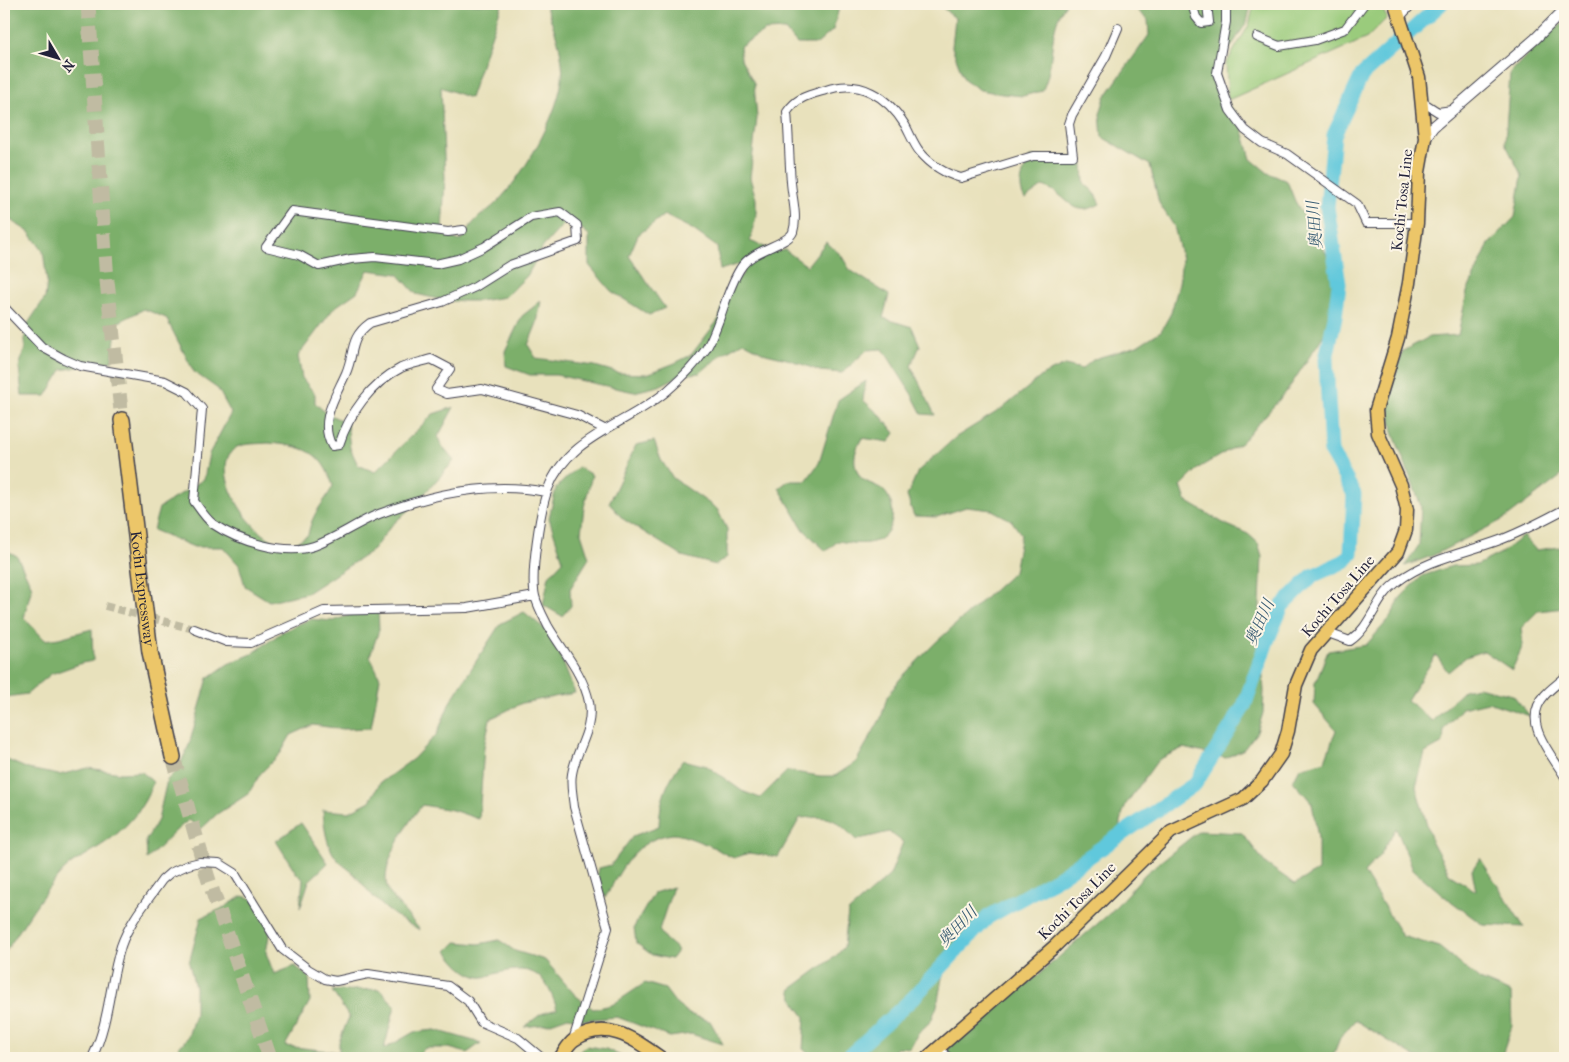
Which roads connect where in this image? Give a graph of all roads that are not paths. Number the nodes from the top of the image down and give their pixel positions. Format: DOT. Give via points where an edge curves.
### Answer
graph roads {
  1 [pos="1192,4"];
  2 [pos="1207,4"];
  3 [pos="1226,4"];
  4 [pos="1364,4"];
  5 [pos="1395,4"];
  6 [pos="1412,4"];
  7 [pos="1565,9"];
  8 [pos="1401,21"];
  9 [pos="1118,28"];
  10 [pos="1257,37"];
  11 [pos="1421,101"];
  12 [pos="1452,110"];
  13 [pos="1425,138"];
  14 [pos="1417,222"];
  15 [pos="463,230"];
  16 [pos="4,307"];
  17 [pos="122,420"];
  18 [pos="606,430"];
  19 [pos="546,492"];
  20 [pos="1565,508"];
  21 [pos="535,596"];
  22 [pos="194,629"];
  23 [pos="1328,633"];
  24 [pos="1565,677"];
  25 [pos="173,757"];
  26 [pos="1565,777"];
  27 [pos="573,1040"];
  28 [pos="938,1048"];
  29 [pos="92,1058"];
  30 [pos="542,1058"];
  31 [pos="560,1058"];
  32 [pos="661,1058"];
  33 [pos="927,1058"];
  34 [pos="949,1058"];
  1 -- 2 [label="street" via="1196,17 1201,22 1209,22"];
  3 -- 14 [label="street" via="1217,73 1230,110 1245,130 1338,189 1357,204 1366,222"];
  4 -- 10 [label="street" via="1345,29 1315,40 1279,46"];
  5 -- 8 [label="main road, Kochi Tosa Line"];
  6 -- 8 [label="street"];
  7 -- 12 [label="street"];
  8 -- 11 [label="main road, Kochi Tosa Line" via="1419,77"];
  9 -- 18 [label="street" via="1106,56 1072,114 1069,124 1073,156 1033,156 961,178 950,176 920,152 892,107 874,94 853,85 840,85 794,102 787,112 794,212 792,233 786,239 752,254 740,268 707,348 689,370 667,391"];
  11 -- 12 [label="street" via="1438,112"];
  11 -- 13 [label="main road, Kochi Tosa Line"];
  12 -- 13 [label="street"];
  13 -- 14 [label="main road, Kochi Tosa Line" via="1419,172"];
  14 -- 23 [label="main road, Kochi Tosa Line" via="1398,338 1376,410 1378,433 1401,485 1407,510 1406,530 1398,552"];
  15 -- 18 [label="street" via="448,232 292,211 275,232 266,247 299,255 319,266 375,258 436,264 458,260 531,217 560,212 577,225 578,241 510,265 475,287 442,302 370,323 360,330 330,407 328,440 332,446 339,445 354,411 374,388 401,368 431,359 450,369 436,388 447,394 482,389 568,412"];
  16 -- 19 [label="street" via="42,347 64,359 80,366 165,381 186,392 202,409 194,501 212,524 260,545 290,550 313,547 378,514 483,488"];
  17 -- 25 [label="highway, Kochi Expressway" via="150,652"];
  18 -- 19 [label="street" via="569,457"];
  19 -- 21 [label="street" via="536,552"];
  20 -- 23 [label="street" via="1502,540 1439,559 1396,582 1377,603 1362,633 1350,641"];
  21 -- 22 [label="street" via="467,608 324,611 251,643 227,642"];
  21 -- 27 [label="street" via="589,701 587,735 572,772 571,787 608,928"];
  23 -- 28 [label="main road, Kochi Tosa Line" via="1311,650 1296,685 1281,754 1262,781 1243,798 1171,832 1055,946"];
  24 -- 26 [label="street" via="1544,695 1536,708 1536,723 1540,738"];
  27 -- 31 [label="main road"];
  27 -- 32 [label="main road" via="600,1029 631,1037"];
  28 -- 33 [label="main road, Kochi Tosa Line"];
  28 -- 34 [label="street"];
  29 -- 30 [label="street" via="102,1038 113,978 126,934 162,880 170,873 200,862 219,863 235,874 282,949 325,979 368,974 448,986 468,1001 481,1022 518,1038"];
}
